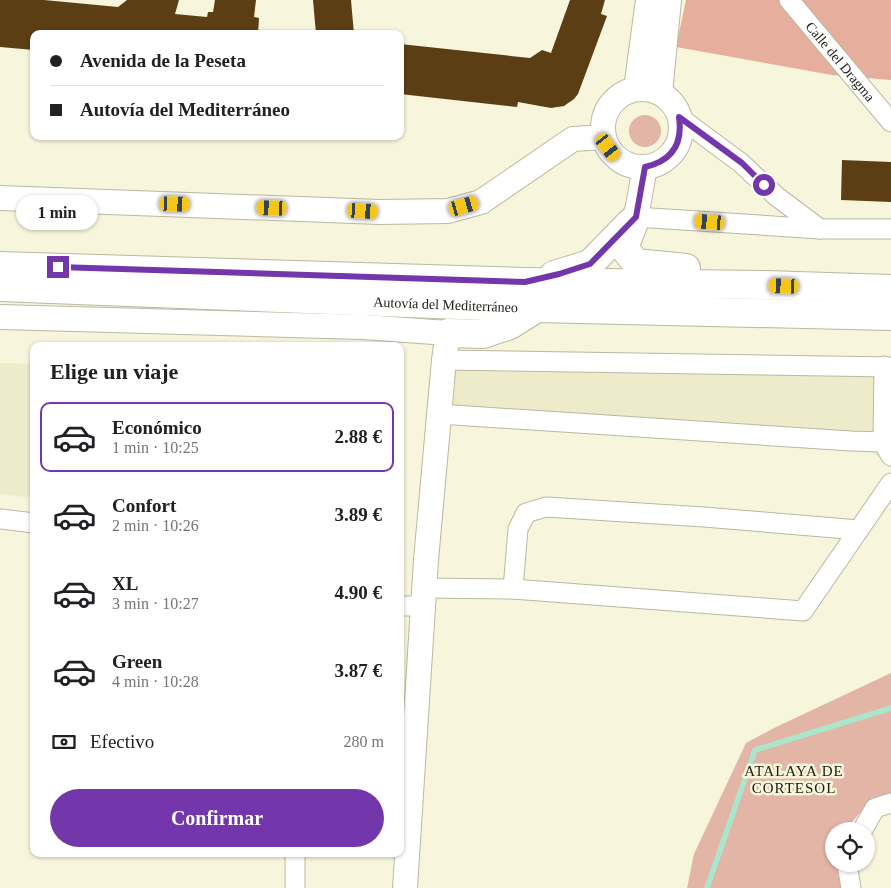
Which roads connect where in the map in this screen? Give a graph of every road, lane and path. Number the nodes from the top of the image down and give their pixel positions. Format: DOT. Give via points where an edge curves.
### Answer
graph roads {
  1 [pos="648,0"];
  2 [pos="669,0"];
  3 [pos="789,0"];
  4 [pos="636,89"];
  5 [pos="660,93"];
  6 [pos="679,117"];
  7 [pos="891,122"];
  8 [pos="604,137"];
  9 [pos="645,167"];
  10 [pos="0,198"];
  11 [pos="636,217"];
  12 [pos="820,229"];
  13 [pos="891,229"];
  14 [pos="0,266"];
  15 [pos="525,282"];
  16 [pos="766,285"];
  17 [pos="0,287"];
  18 [pos="891,289"];
  19 [pos="537,308"];
  20 [pos="891,316"];
  21 [pos="0,317"];
  22 [pos="448,333"];
  23 [pos="444,360"];
  24 [pos="888,367"];
  25 [pos="439,414"];
  26 [pos="887,449"];
  27 [pos="891,483"];
  28 [pos="0,519"];
  29 [pos="30,523"];
  30 [pos="859,530"];
  31 [pos="513,589"];
  32 [pos="424,597"];
  33 [pos="404,604"];
  34 [pos="891,803"];
  35 [pos="867,822"];
  36 [pos="294,857"];
  37 [pos="848,872"];
  38 [pos="295,888"];
  39 [pos="405,888"];
  40 [pos="851,888"];
  1 -- 4 [label="street"];
  2 -- 5 [label="street"];
  3 -- 7 [label="street, Calle del Dragma"];
  4 -- 5 [label="street"];
  4 -- 8 [label="street" via="626,92 609,106 602,126"];
  5 -- 6 [label="street" via="672,103"];
  6 -- 9 [label="street" via="681,128 674,150 656,164"];
  6 -- 12 [label="street" via="742,163 776,196"];
  8 -- 9 [label="street" via="614,156 633,166"];
  8 -- 10 [label="street" via="573,140 481,202 448,211 380,212"];
  9 -- 11 [label="street"];
  11 -- 12 [label="street"];
  11 -- 15 [label="highway" via="590,264"];
  11 -- 16 [label="highway" via="624,248 636,263 694,268"];
  12 -- 13 [label="street"];
  14 -- 15 [label="highway, Autovía del Mediterráneo"];
  15 -- 16 [label="highway, Autovía del Mediterráneo"];
  16 -- 18 [label="highway, Autovía del Mediterráneo"];
  17 -- 19 [label="highway, Autovía del Mediterráneo"];
  19 -- 20 [label="highway, Autovía del Mediterráneo"];
  19 -- 22 [label="highway" via="510,325 483,334"];
  21 -- 22 [label="street" via="353,327"];
  22 -- 23 [label="street"];
  23 -- 24 [label="street"];
  23 -- 25 [label="street"];
  24 -- 26 [label="street"];
  25 -- 26 [label="street" via="851,441"];
  25 -- 32 [label="street"];
  27 -- 30 [label="street"];
  28 -- 29 [label="street"];
  30 -- 31 [label="street" via="802,611"];
  30 -- 31 [label="street" via="546,507 526,513 518,529"];
  31 -- 32 [label="street"];
  32 -- 33 [label="street"];
  32 -- 39 [label="street"];
  34 -- 35 [label="street" via="875,808"];
  36 -- 38 [label="street"];
  37 -- 40 [label="street"];
}
